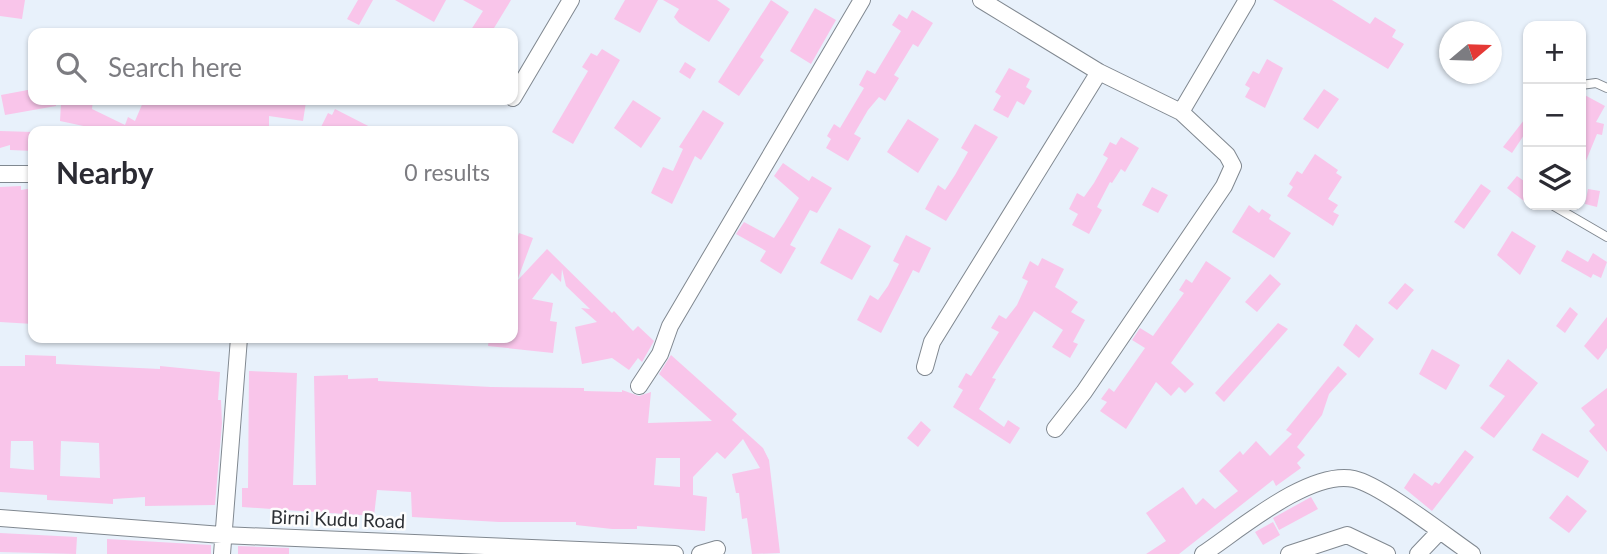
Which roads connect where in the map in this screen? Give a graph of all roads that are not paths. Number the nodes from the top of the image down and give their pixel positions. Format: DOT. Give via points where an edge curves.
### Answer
graph roads {
  1 [pos="571,0"];
  2 [pos="862,0"];
  3 [pos="981,0"];
  4 [pos="1247,0"];
  5 [pos="1098,72"];
  6 [pos="1586,84"];
  7 [pos="1607,88"];
  8 [pos="518,89"];
  9 [pos="1181,112"];
  10 [pos="0,174"];
  11 [pos="28,174"];
  12 [pos="1561,210"];
  13 [pos="1607,237"];
  14 [pos="239,343"];
  15 [pos="925,367"];
  16 [pos="639,386"];
  17 [pos="1055,429"];
  18 [pos="0,518"];
  19 [pos="1439,532"];
  20 [pos="222,535"];
  21 [pos="717,549"];
  22 [pos="1453,549"];
  23 [pos="222,554"];
  24 [pos="675,554"];
  25 [pos="700,554"];
  26 [pos="1203,554"];
  27 [pos="1289,554"];
  28 [pos="1387,554"];
  29 [pos="1418,554"];
  30 [pos="1472,554"];
  1 -- 8 [label="street"];
  2 -- 16 [label="street"];
  3 -- 5 [label="street"];
  4 -- 9 [label="street"];
  5 -- 9 [label="street"];
  5 -- 15 [label="street" via="932,342"];
  6 -- 7 [label="lane"];
  9 -- 17 [label="street" via="1233,166 1224,186"];
  10 -- 11 [label="street"];
  12 -- 13 [label="lane"];
  14 -- 20 [label="street"];
  18 -- 20 [label="street, Birni Kudu Road"];
  19 -- 22 [label="street"];
  19 -- 26 [label="street" via="1354,478 1331,480 1304,487"];
  19 -- 29 [label="street"];
  20 -- 23 [label="street"];
  20 -- 24 [label="street, Birni Kudu Road"];
  21 -- 25 [label="street"];
  22 -- 30 [label="street"];
  27 -- 28 [label="street" via="1347,535"];
}
